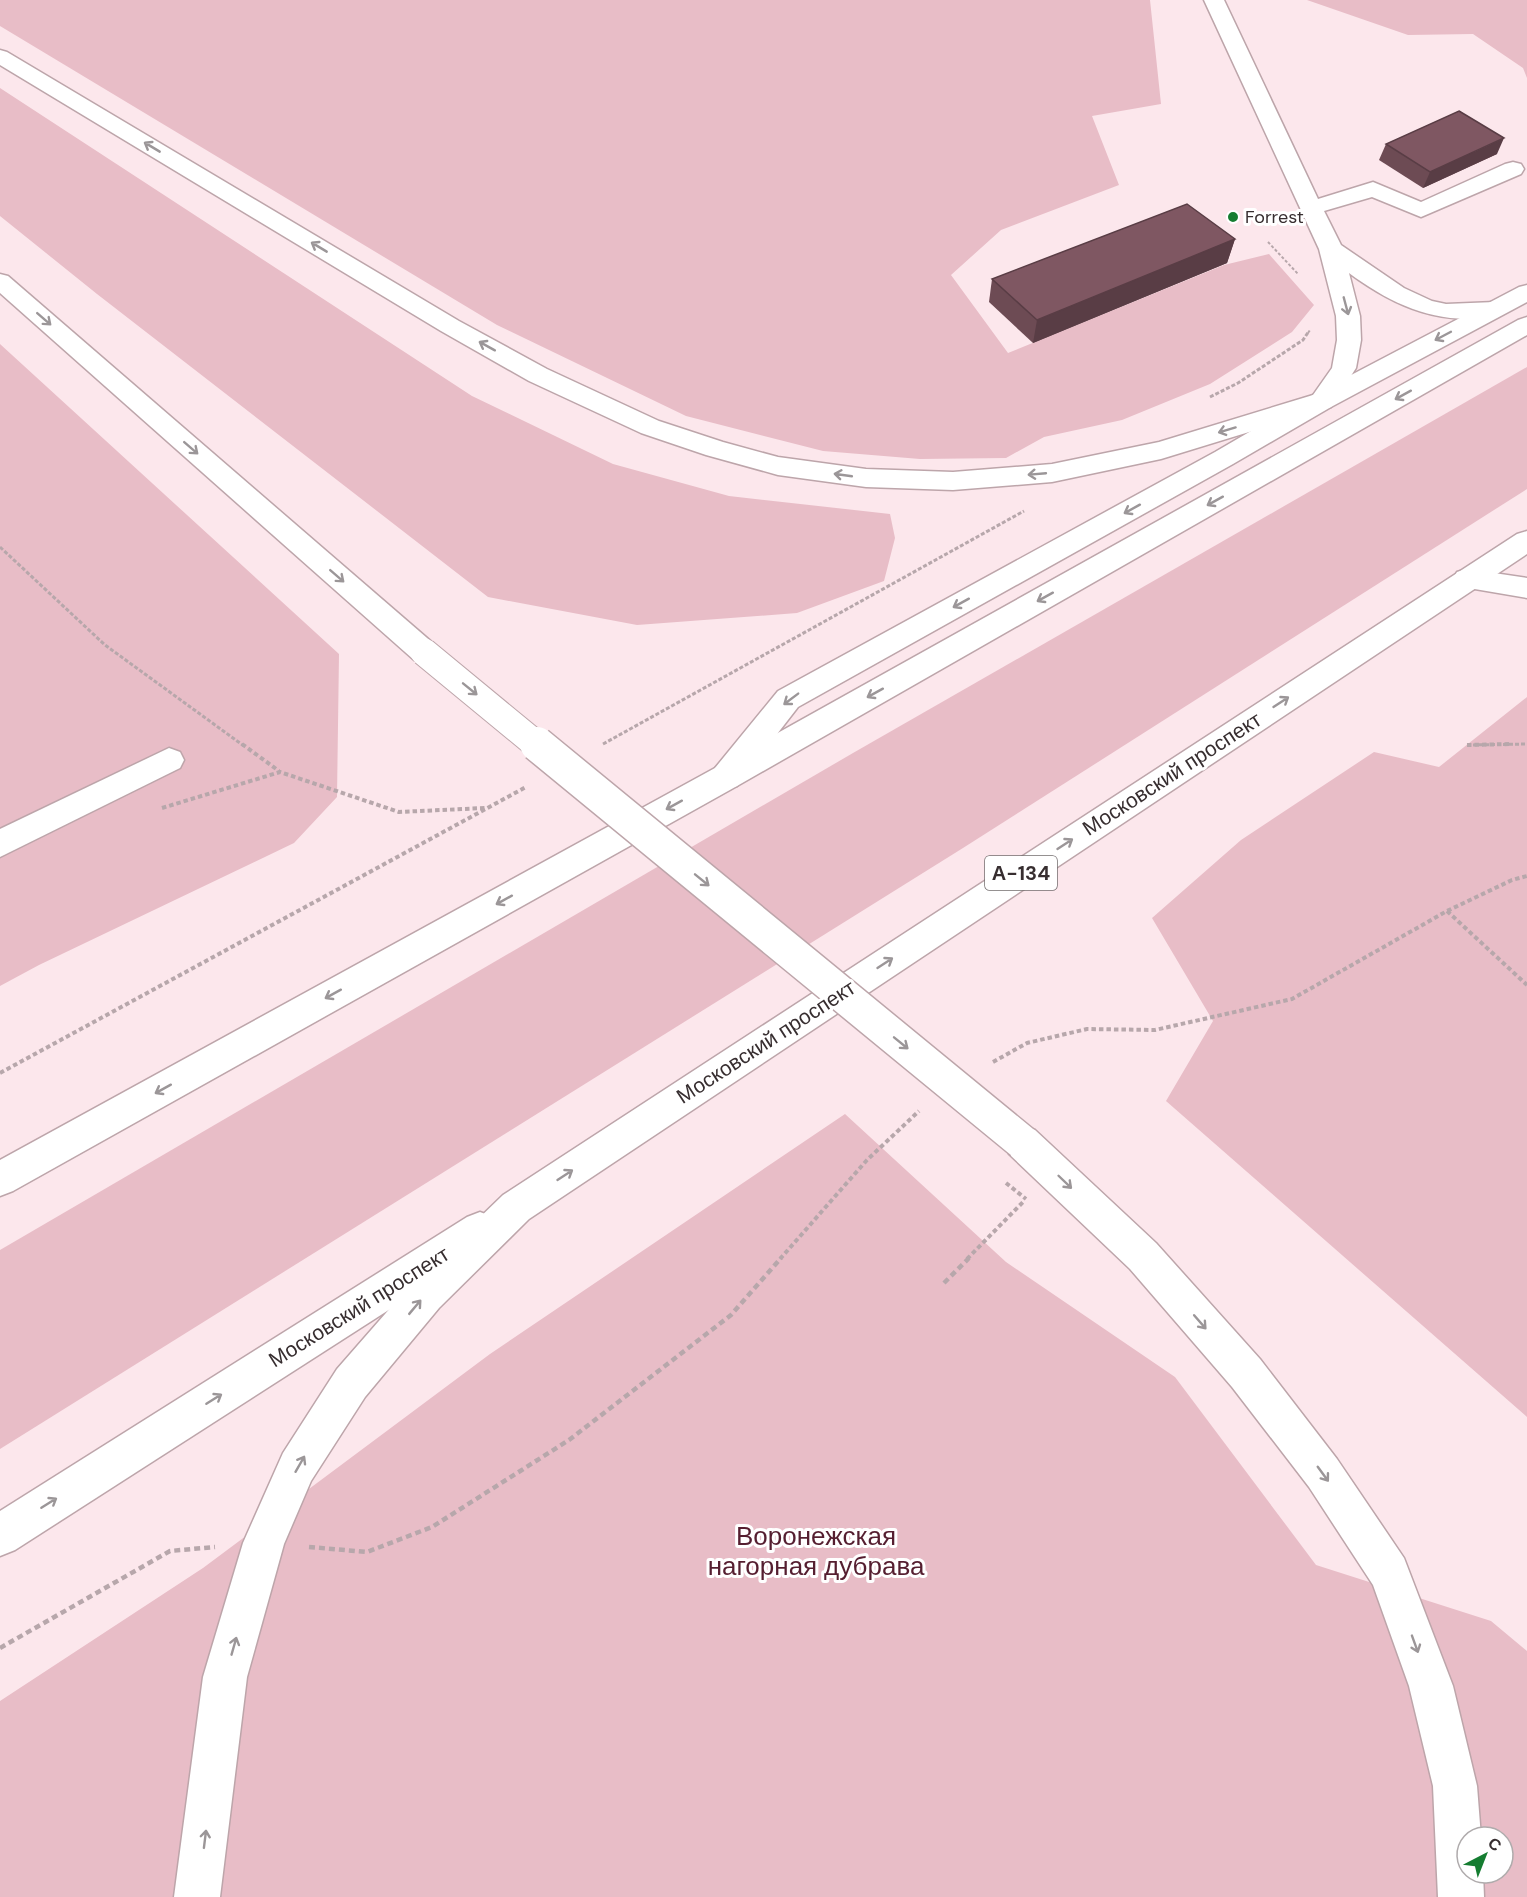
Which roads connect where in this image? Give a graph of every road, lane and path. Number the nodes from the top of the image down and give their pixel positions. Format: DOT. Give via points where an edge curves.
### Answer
graph roads {
  1 [pos="1214,0"];
  2 [pos="0,56"];
  3 [pos="1513,169"];
  4 [pos="1311,208"];
  5 [pos="1268,242"];
  6 [pos="1330,249"];
  7 [pos="0,281"];
  8 [pos="1305,282"];
  9 [pos="1527,292"];
  10 [pos="1495,309"];
  11 [pos="1314,325"];
  12 [pos="1527,325"];
  13 [pos="1209,398"];
  14 [pos="1322,401"];
  15 [pos="1527,541"];
  16 [pos="0,547"];
  17 [pos="1467,579"];
  18 [pos="1527,588"];
  19 [pos="1527,744"];
  20 [pos="1467,745"];
  21 [pos="170,760"];
  22 [pos="280,772"];
  23 [pos="726,777"];
  24 [pos="488,808"];
  25 [pos="151,811"];
  26 [pos="0,844"];
  27 [pos="1527,876"];
  28 [pos="1447,910"];
  29 [pos="1527,984"];
  30 [pos="989,1064"];
  31 [pos="921,1108"];
  32 [pos="0,1179"];
  33 [pos="1026,1199"];
  34 [pos="516,1207"];
  35 [pos="945,1283"];
  36 [pos="0,1535"];
  37 [pos="264,1543"];
  38 [pos="0,1648"];
  39 [pos="197,1897"];
  40 [pos="1461,1897"];
  1 -- 4 [label="main road"];
  14 -- 2 [label="main road, one-way" via="1161,450 1052,473 953,481 866,478 747,458 650,427 538,375"];
  3 -- 4 [label="main road" via="1421,210 1373,189"];
  4 -- 6 [label="main road"];
  5 -- 8 [label="path"];
  6 -- 10 [label="main road" via="1415,303 1440,310"];
  6 -- 14 [label="main road, one-way" via="1348,316 1349,340 1344,368"];
  7 -- 40 [label="main road, one-way, bridge" via="424,652 1022,1142 1143,1256 1246,1373 1323,1473 1389,1573 1431,1686 1455,1786"];
  9 -- 10 [label="main road"];
  10 -- 14 [label="main road, one-way"];
  11 -- 13 [label="path" via="1303,340"];
  12 -- 23 [label="main road, one-way"];
  14 -- 23 [label="main road, one-way" via="788,699"];
  15 -- 17 [label="main road, Московский проспект / А-134"];
  16 -- 22 [label="path" via="105,645"];
  17 -- 18 [label="main road"];
  34 -- 17 [label="main road, Московский проспект / А-134, one-way"];
  19 -- 20 [label="path"];
  21 -- 26 [label="main road"];
  22 -- 24 [label="path" via="399,812"];
  22 -- 25 [label="path"];
  23 -- 32 [label="main road, one-way"];
  27 -- 28 [label="path"];
  28 -- 29 [label="path"];
  28 -- 30 [label="path" via="1292,999 1155,1029 1087,1029 1027,1043"];
  31 -- 37 [label="path" via="867,1160 731,1315 569,1440 432,1527 367,1552"];
  33 -- 35 [label="path"];
  36 -- 34 [label="main road, Московский проспект, one-way"];
  37 -- 34 [label="main road, one-way" via="297,1467 351,1383 426,1295"];
  37 -- 38 [label="path" via="170,1551"];
  39 -- 37 [label="main road, one-way" via="225,1677"];
}
